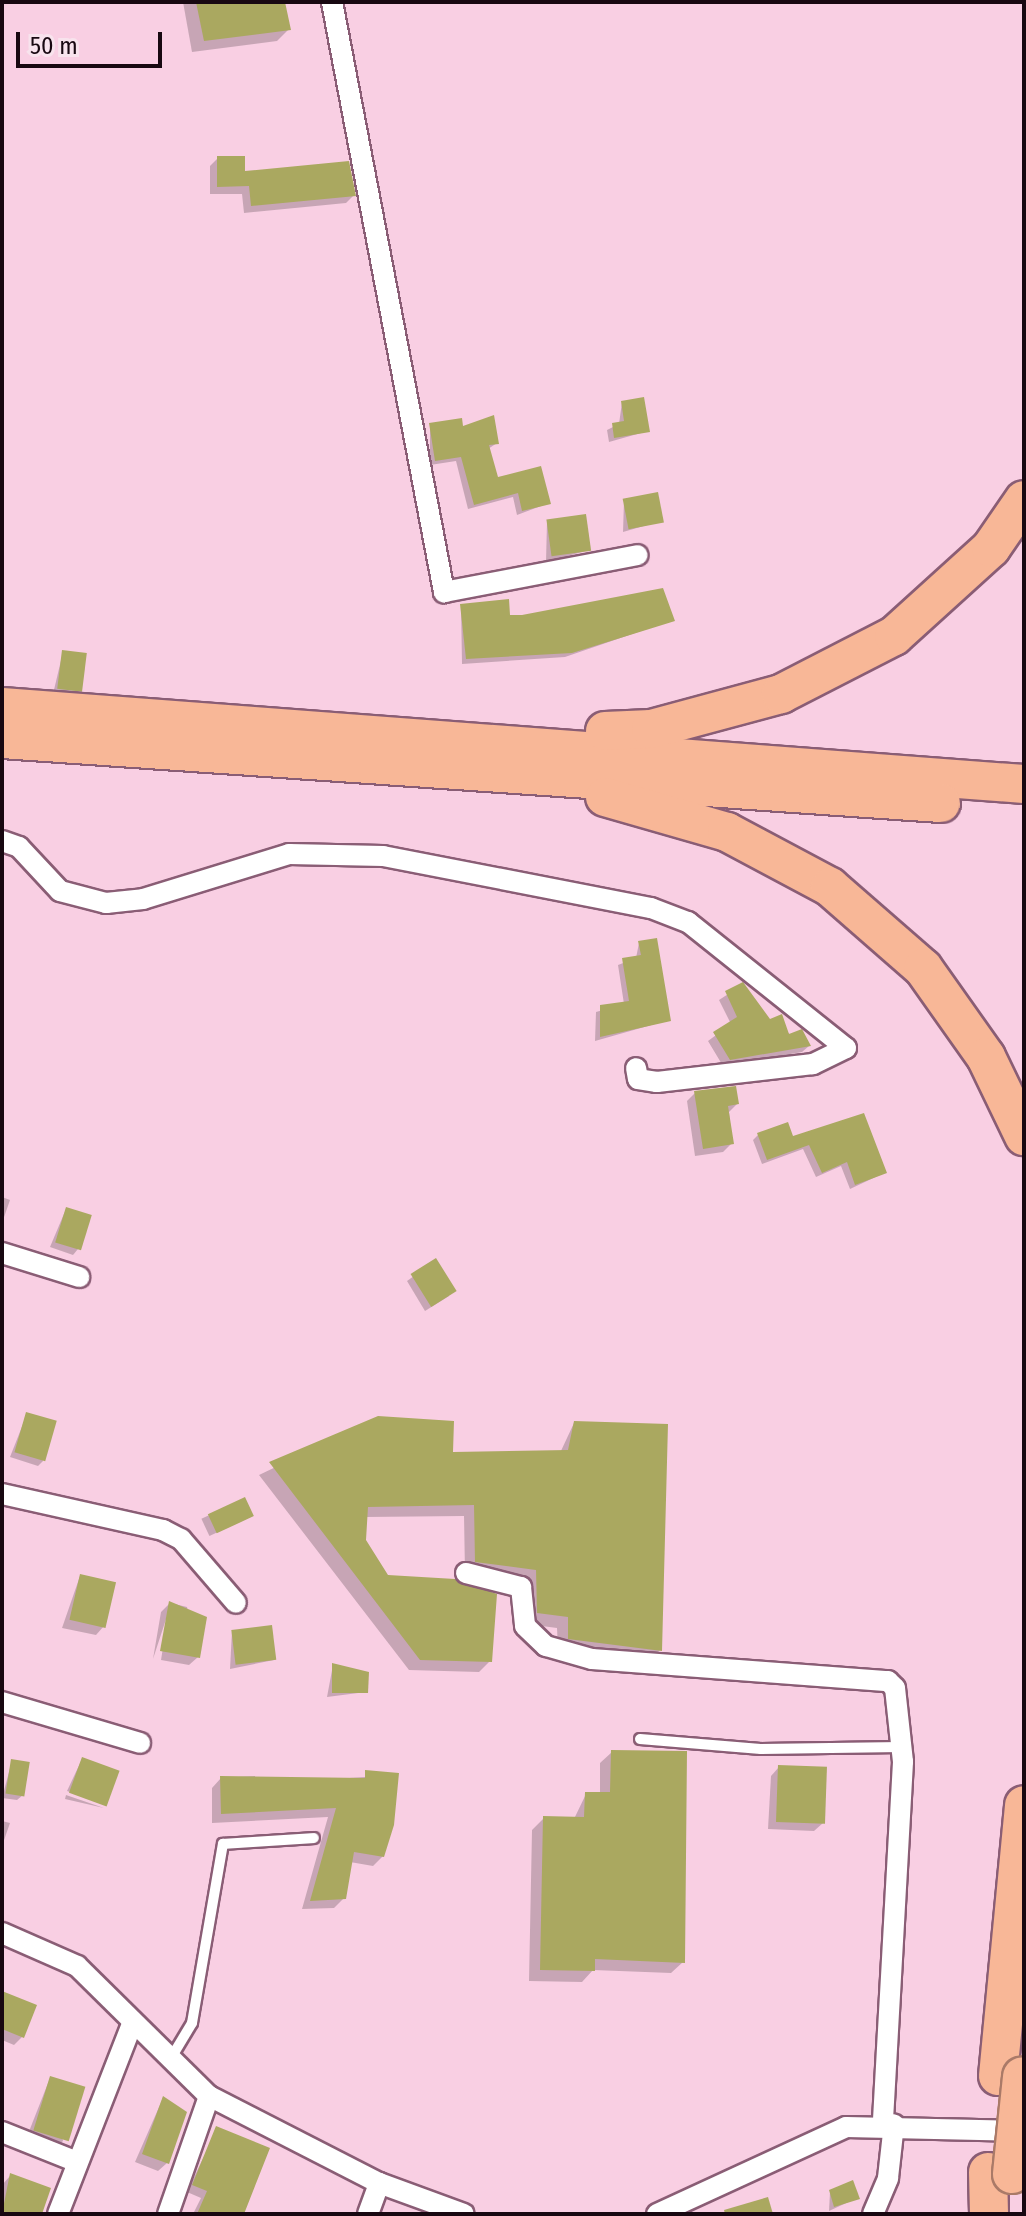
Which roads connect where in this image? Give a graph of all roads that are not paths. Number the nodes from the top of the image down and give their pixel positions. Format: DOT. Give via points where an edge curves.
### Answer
graph roads {
  1 [pos="332,2"];
  2 [pos="1024,500"];
  3 [pos="638,555"];
  4 [pos="2,707"];
  5 [pos="2,739"];
  6 [pos="475,755"];
  7 [pos="1024,784"];
  8 [pos="1024,809"];
  9 [pos="2,841"];
  10 [pos="636,1068"];
  11 [pos="1024,1136"];
  12 [pos="2,1253"];
  13 [pos="79,1277"];
  14 [pos="2,1494"];
  15 [pos="466,1573"];
  16 [pos="236,1603"];
  17 [pos="2,1702"];
  18 [pos="640,1739"];
  19 [pos="140,1743"];
  20 [pos="901,1747"];
  21 [pos="1024,1805"];
  22 [pos="314,1838"];
  23 [pos="2,1933"];
  24 [pos="132,2024"];
  25 [pos="174,2053"];
  26 [pos="1015,2071"];
  27 [pos="209,2096"];
  28 [pos="889,2124"];
  29 [pos="1024,2131"];
  30 [pos="2,2132"];
  31 [pos="77,2162"];
  32 [pos="1000,2173"];
  33 [pos="379,2183"];
  34 [pos="58,2214"];
  35 [pos="168,2214"];
  36 [pos="368,2214"];
  37 [pos="464,2214"];
  38 [pos="657,2214"];
  39 [pos="873,2214"];
  40 [pos="989,2214"];
  41 [pos="1002,2214"];
  1 -- 3 [label="street" via="444,592"];
  2 -- 6 [label="highway" via="991,548 894,636 781,694 651,729"];
  4 -- 6 [label="highway"];
  5 -- 6 [label="highway"];
  6 -- 7 [label="highway"];
  6 -- 8 [label="highway"];
  6 -- 11 [label="highway" via="727,832 830,887 923,968 986,1057"];
  9 -- 10 [label="street" via="19,847 60,891 106,903 143,899 289,854 383,856 651,908 699,931 846,1048 813,1064 657,1082 638,1079"];
  12 -- 13 [label="street"];
  14 -- 16 [label="street" via="163,1530 181,1539"];
  15 -- 20 [label="street" via="521,1587 525,1626 546,1646 592,1659 888,1681"];
  17 -- 19 [label="street"];
  18 -- 20 [label="lane" via="748,1749"];
  20 -- 28 [label="street"];
  21 -- 26 [label="highway"];
  22 -- 25 [label="lane" via="231,1838 217,1854 192,2023"];
  23 -- 24 [label="street" via="77,1966"];
  24 -- 25 [label="street"];
  24 -- 31 [label="street"];
  25 -- 27 [label="street"];
  26 -- 32 [label="highway, bridge"];
  27 -- 33 [label="street"];
  27 -- 35 [label="street"];
  28 -- 29 [label="street"];
  28 -- 38 [label="street" via="800,2142"];
  28 -- 39 [label="street" via="888,2178"];
  30 -- 31 [label="street"];
  31 -- 34 [label="street"];
  32 -- 40 [label="highway"];
  32 -- 41 [label="highway"];
  33 -- 36 [label="street"];
  33 -- 37 [label="street"];
}
